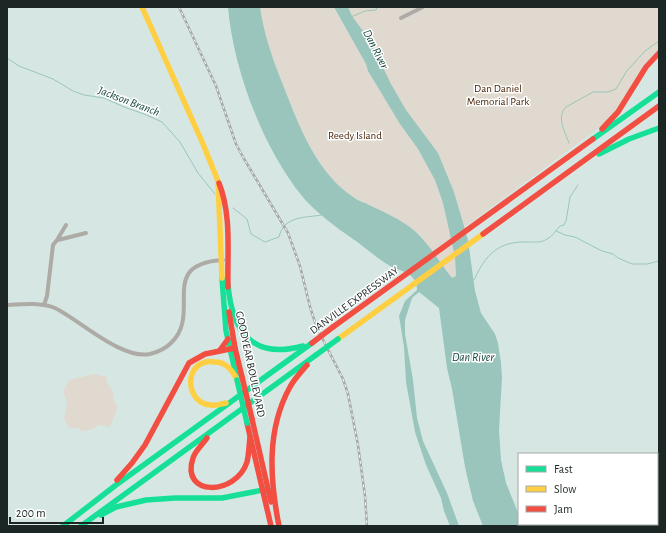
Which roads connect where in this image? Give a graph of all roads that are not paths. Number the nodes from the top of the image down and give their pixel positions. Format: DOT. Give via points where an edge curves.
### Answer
graph roads {
  1 [pos="142,7"];
  2 [pos="423,7"];
  3 [pos="401,18"];
  4 [pos="659,52"];
  5 [pos="659,92"];
  6 [pos="659,106"];
  7 [pos="659,128"];
  8 [pos="556,166"];
  9 [pos="545,189"];
  10 [pos="66,225"];
  11 [pos="86,233"];
  12 [pos="57,240"];
  13 [pos="224,260"];
  14 [pos="228,285"];
  15 [pos="7,304"];
  16 [pos="44,305"];
  17 [pos="228,339"];
  18 [pos="311,343"];
  19 [pos="232,348"];
  20 [pos="219,350"];
  21 [pos="314,356"];
  22 [pos="238,378"];
  23 [pos="234,401"];
  24 [pos="249,421"];
  25 [pos="223,422"];
  26 [pos="250,437"];
  27 [pos="265,489"];
  28 [pos="72,518"];
  29 [pos="63,526"];
  30 [pos="81,526"];
  31 [pos="84,526"];
  32 [pos="271,526"];
  33 [pos="278,526"];
  1 -- 13 [label="main road, GOODYEAR BOULEVARD" via="218,181"];
  2 -- 3 [label="street"];
  4 -- 8 [label="main road" via="646,67 612,119"];
  5 -- 8 [label="main road, DANVILLE EXPRESSWAY"];
  6 -- 9 [label="main road, DANVILLE EXPRESSWAY"];
  7 -- 9 [label="main road" via="608,149"];
  8 -- 18 [label="main road, DANVILLE EXPRESSWAY, bridge"];
  9 -- 21 [label="main road, DANVILLE EXPRESSWAY, bridge"];
  10 -- 12 [label="street"];
  11 -- 12 [label="street"];
  12 -- 16 [label="street" via="53,244"];
  13 -- 14 [label="main road, GOODYEAR BOULEVARD"];
  13 -- 16 [label="street" via="203,262 190,272 184,286 184,314 179,333 167,347 152,354 126,352 55,308"];
  13 -- 17 [label="main road, GOODYEAR BOULEVARD" via="223,305"];
  14 -- 18 [label="main road" via="234,319 241,332 250,340 276,351"];
  14 -- 19 [label="main road, GOODYEAR BOULEVARD"];
  15 -- 16 [label="street"];
  17 -- 19 [label="main road, GOODYEAR BOULEVARD"];
  17 -- 20 [label="main road"];
  18 -- 23 [label="main road, DANVILLE EXPRESSWAY"];
  19 -- 20 [label="main road"];
  19 -- 22 [label="main road, GOODYEAR BOULEVARD"];
  20 -- 28 [label="main road" via="197,357 189,363 139,454 119,478"];
  21 -- 25 [label="main road, DANVILLE EXPRESSWAY"];
  21 -- 33 [label="main road" via="290,388 276,429 272,477"];
  22 -- 23 [label="main road" via="226,366 212,361 198,366 190,379 191,391 199,402 216,406"];
  22 -- 24 [label="main road, GOODYEAR BOULEVARD, bridge"];
  23 -- 28 [label="main road, DANVILLE EXPRESSWAY"];
  24 -- 26 [label="main road, GOODYEAR BOULEVARD"];
  24 -- 27 [label="main road, GOODYEAR BOULEVARD"];
  25 -- 26 [label="main road" via="222,426 203,442 192,459 191,474 203,488 222,488 239,475 247,461"];
  25 -- 30 [label="main road, DANVILLE EXPRESSWAY"];
  26 -- 27 [label="main road, GOODYEAR BOULEVARD"];
  27 -- 31 [label="main road" via="225,498 154,498 136,501 109,510"];
  27 -- 32 [label="main road, GOODYEAR BOULEVARD"];
  27 -- 33 [label="main road, GOODYEAR BOULEVARD"];
  28 -- 29 [label="main road, DANVILLE EXPRESSWAY"];
}
